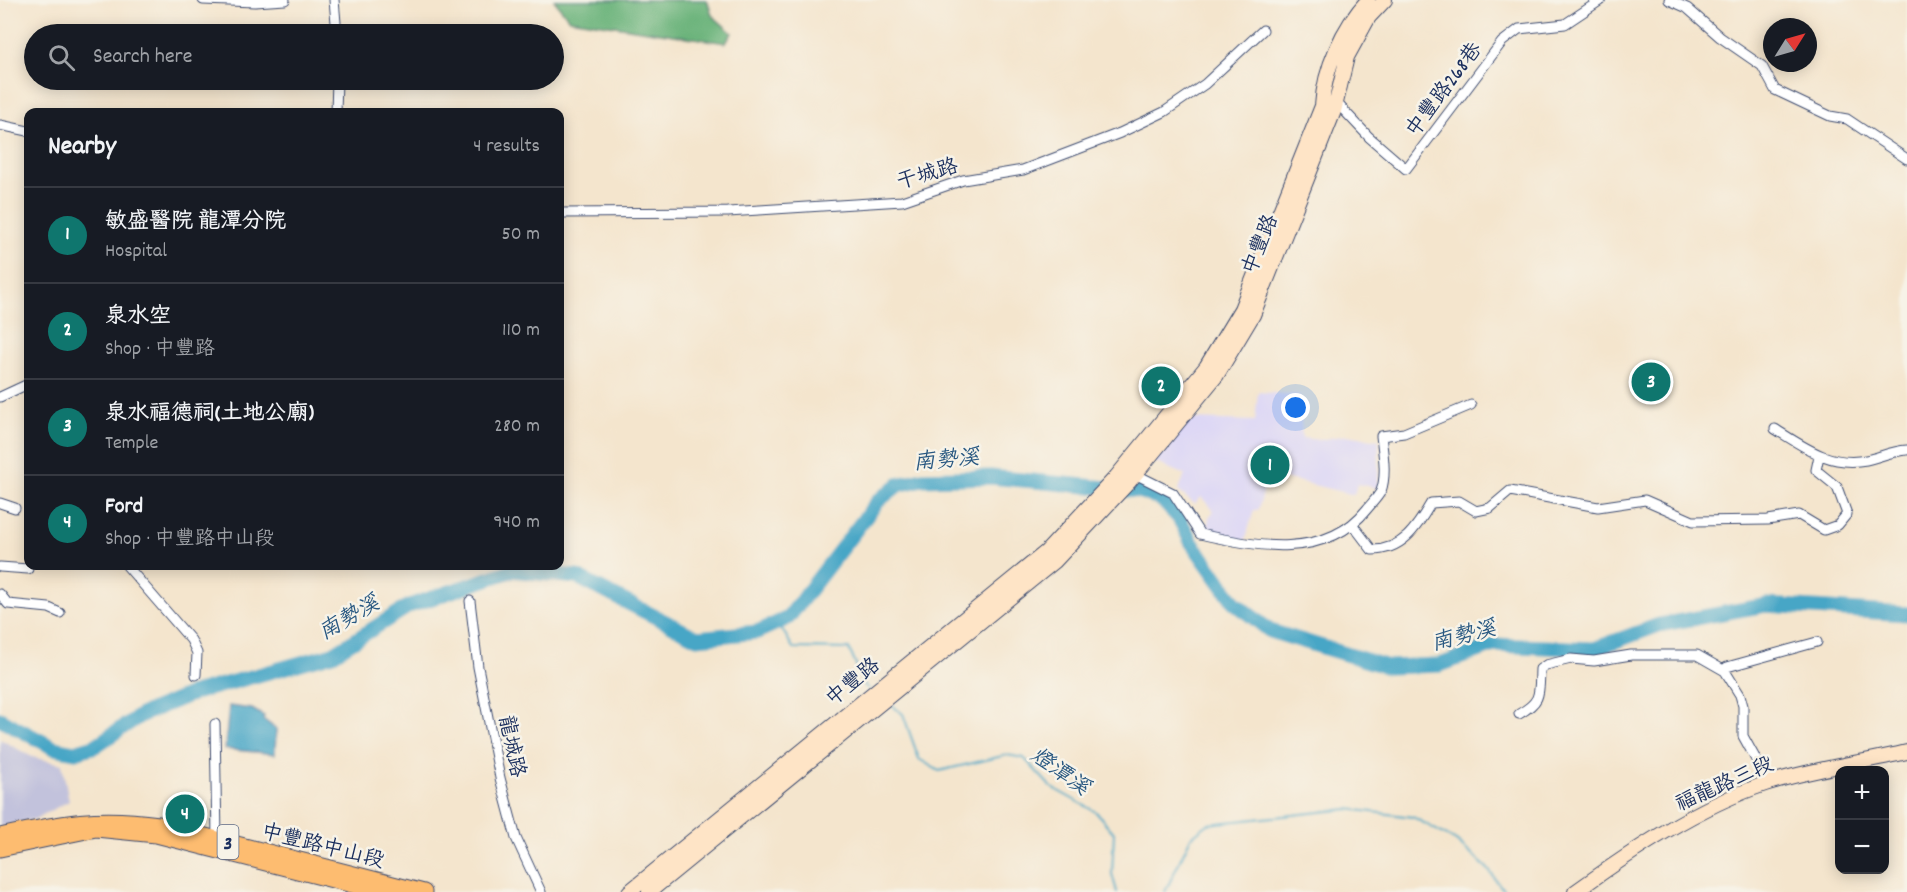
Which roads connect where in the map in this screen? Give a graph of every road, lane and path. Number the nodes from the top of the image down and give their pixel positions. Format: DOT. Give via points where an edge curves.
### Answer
graph roads {
  1 [pos="203,0"];
  2 [pos="285,0"];
  3 [pos="334,0"];
  4 [pos="1368,0"];
  5 [pos="1385,0"];
  6 [pos="1601,0"];
  7 [pos="1670,0"];
  8 [pos="336,24"];
  9 [pos="1263,30"];
  10 [pos="337,90"];
  11 [pos="1336,102"];
  12 [pos="336,108"];
  13 [pos="0,125"];
  14 [pos="24,130"];
  15 [pos="1907,159"];
  16 [pos="564,213"];
  17 [pos="24,386"];
  18 [pos="0,397"];
  19 [pos="1471,405"];
  20 [pos="1775,429"];
  21 [pos="1907,450"];
  22 [pos="1819,456"];
  23 [pos="1126,475"];
  24 [pos="0,503"];
  25 [pos="15,508"];
  26 [pos="1353,525"];
  27 [pos="0,567"];
  28 [pos="24,569"];
  29 [pos="131,570"];
  30 [pos="0,594"];
  31 [pos="470,601"];
  32 [pos="60,613"];
  33 [pos="1817,642"];
  34 [pos="933,652"];
  35 [pos="1725,671"];
  36 [pos="196,675"];
  37 [pos="1519,714"];
  38 [pos="215,724"];
  39 [pos="1907,752"];
  40 [pos="1769,783"];
  41 [pos="0,836"];
  42 [pos="217,839"];
  43 [pos="0,849"];
  44 [pos="380,892"];
  45 [pos="424,892"];
  46 [pos="541,892"];
  47 [pos="629,892"];
  48 [pos="648,892"];
  49 [pos="1575,892"];
  1 -- 2 [label="street"];
  3 -- 8 [label="street"];
  4 -- 23 [label="main road, 中豐路" via="1335,51 1322,106 1241,309 1206,368"];
  5 -- 11 [label="main road, 中豐路" via="1369,17 1347,57"];
  6 -- 11 [label="street, 中豐路268巷" via="1565,24 1519,29 1502,42 1406,169"];
  7 -- 15 [label="street" via="1687,8 1762,66 1776,90 1830,116 1847,119"];
  9 -- 16 [label="street, 干城路" via="1205,84 1164,112 1023,170 963,180 902,201 728,213"];
  10 -- 12 [label="street"];
  11 -- 23 [label="main road, 中豐路" via="1253,315 1217,375"];
  13 -- 14 [label="street"];
  17 -- 18 [label="street"];
  19 -- 26 [label="street" via="1404,433 1382,436 1381,492"];
  20 -- 22 [label="street"];
  21 -- 22 [label="street" via="1850,461"];
  22 -- 26 [label="street" via="1816,470 1837,487 1846,514 1838,525 1824,530 1799,515 1768,520 1693,520 1645,500 1598,507 1510,491 1490,508 1476,511 1459,501 1431,503 1401,543 1389,550 1372,550"];
  23 -- 26 [label="street" via="1173,494 1200,534 1252,546 1327,540"];
  23 -- 34 [label="main road, 中豐路"];
  23 -- 34 [label="main road, 中豐路" via="1112,502 1055,561"];
  24 -- 25 [label="street"];
  27 -- 28 [label="street"];
  29 -- 36 [label="street" via="192,640"];
  30 -- 32 [label="street" via="8,604 49,608"];
  31 -- 46 [label="street, 龍城路" via="478,667 500,778 516,838"];
  33 -- 35 [label="street"];
  34 -- 47 [label="main road, 中豐路"];
  34 -- 48 [label="main road, 中豐路"];
  35 -- 37 [label="street" via="1697,655 1631,655 1546,664 1540,669 1539,696 1534,706"];
  35 -- 40 [label="street" via="1740,695 1743,736"];
  38 -- 42 [label="street"];
  39 -- 40 [label="main road, 福龍路三段"];
  40 -- 49 [label="main road, 福龍路三段" via="1720,803 1675,828"];
  41 -- 42 [label="main road, 中豐路中山段 / 3" via="96,818 159,824"];
  42 -- 45 [label="main road, 中豐路中山段 / 3"];
  43 -- 44 [label="main road, 中豐路中山段 / 3" via="73,832 125,830"];
}
